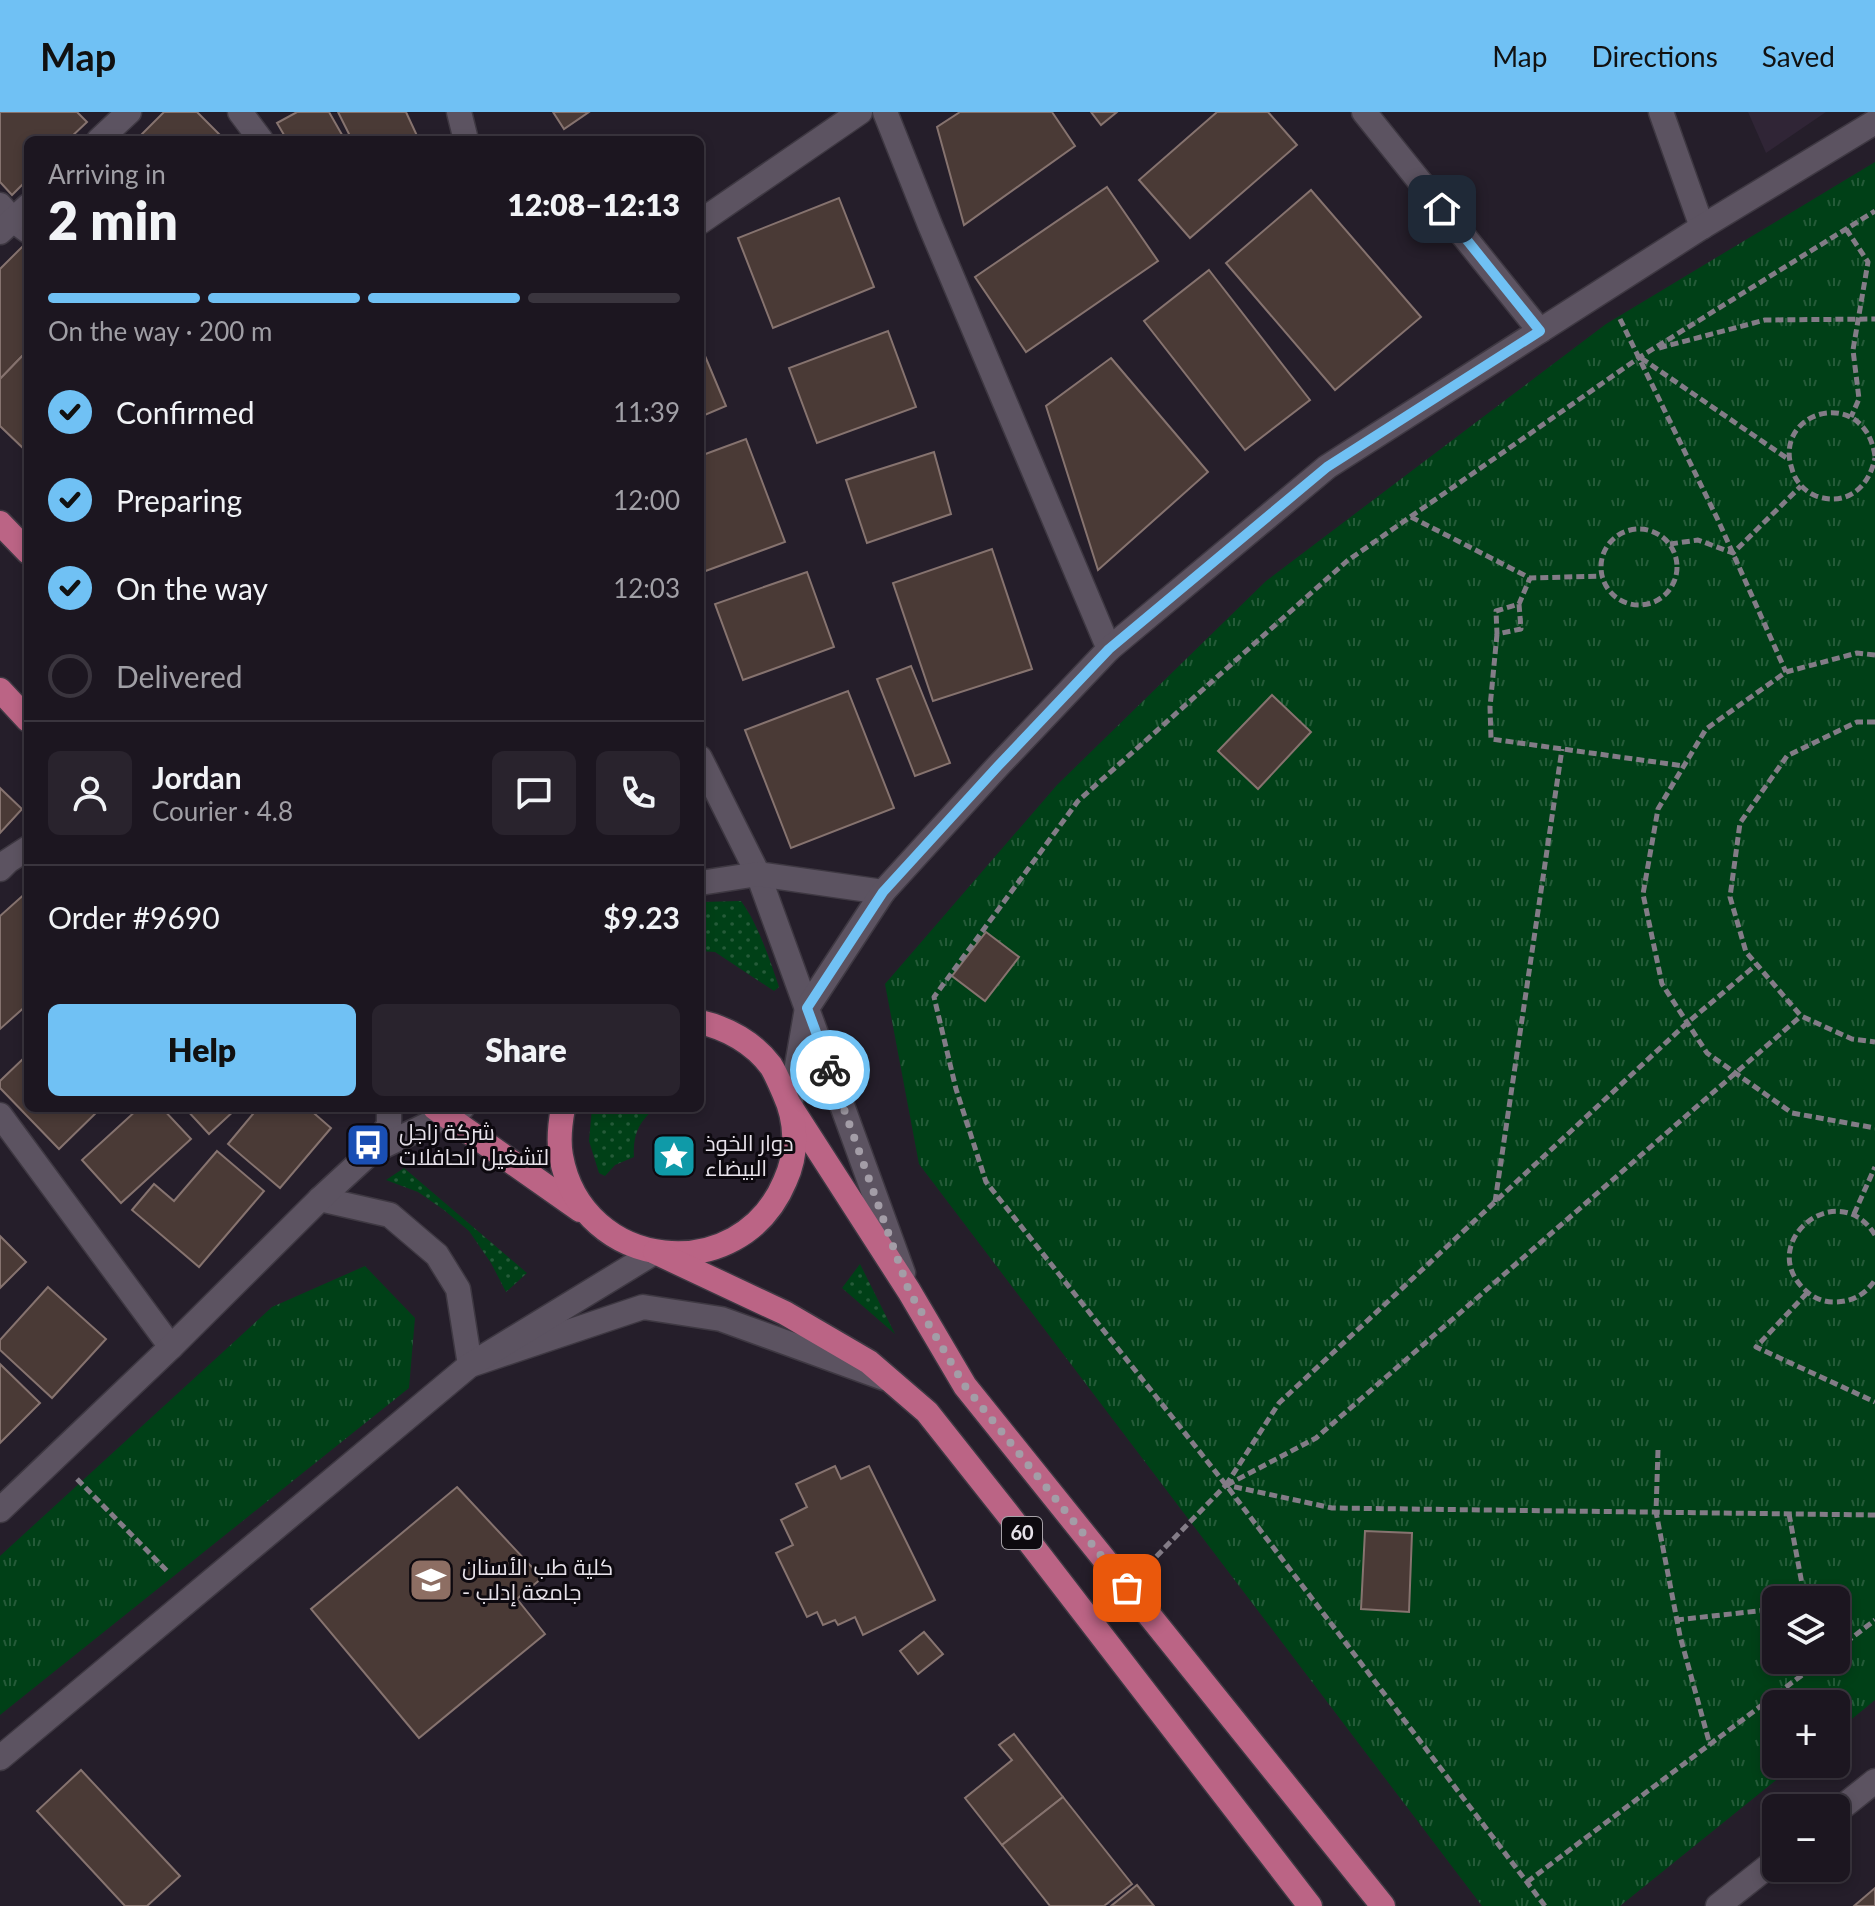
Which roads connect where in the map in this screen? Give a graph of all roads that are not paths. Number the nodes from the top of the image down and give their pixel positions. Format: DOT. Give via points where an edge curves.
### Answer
graph roads {
  1 [pos="129,112"];
  2 [pos="240,112"];
  3 [pos="459,112"];
  4 [pos="860,112"];
  5 [pos="885,112"];
  6 [pos="1364,112"];
  7 [pos="1661,112"];
  8 [pos="1875,122"];
  9 [pos="103,136"];
  10 [pos="258,136"];
  11 [pos="465,136"];
  12 [pos="704,219"];
  13 [pos="1702,227"];
  14 [pos="1540,331"];
  15 [pos="0,523"];
  16 [pos="24,548"];
  17 [pos="1109,649"];
  18 [pos="0,690"];
  19 [pos="24,716"];
  20 [pos="704,772"];
  21 [pos="24,851"];
  22 [pos="0,869"];
  23 [pos="758,874"];
  24 [pos="704,882"];
  25 [pos="883,892"];
  26 [pos="807,1008"];
  27 [pos="704,1023"];
  28 [pos="790,1106"];
  29 [pos="389,1112"];
  30 [pos="444,1112"];
  31 [pos="451,1112"];
  32 [pos="562,1112"];
  33 [pos="0,1115"];
  34 [pos="371,1152"];
  35 [pos="320,1199"];
  36 [pos="593,1219"];
  37 [pos="655,1252"];
  38 [pos="909,1291"];
  39 [pos="171,1347"];
  40 [pos="470,1365"];
  41 [pos="889,1380"];
  42 [pos="0,1510"];
  43 [pos="0,1758"];
  44 [pos="1875,1781"];
  45 [pos="1850,1801"];
  46 [pos="1762,1871"];
  47 [pos="1310,1906"];
  48 [pos="1383,1906"];
  49 [pos="1718,1906"];
  1 -- 9 [label="street"];
  2 -- 10 [label="street"];
  3 -- 11 [label="street"];
  4 -- 12 [label="street"];
  5 -- 17 [label="street"];
  6 -- 14 [label="street"];
  7 -- 13 [label="street"];
  8 -- 13 [label="street"];
  13 -- 14 [label="street"];
  14 -- 17 [label="street" via="1327,467"];
  15 -- 16 [label="main road"];
  17 -- 25 [label="street"];
  18 -- 19 [label="main road"];
  20 -- 23 [label="street"];
  21 -- 22 [label="street"];
  23 -- 24 [label="street"];
  23 -- 25 [label="street"];
  23 -- 26 [label="street"];
  25 -- 26 [label="street"];
  26 -- 28 [label="street"];
  26 -- 38 [label="street"];
  27 -- 28 [label="main road" via="737,1035 755,1049 771,1066"];
  28 -- 37 [label="main road" via="790,1171 765,1215 725,1244 678,1255"];
  28 -- 38 [label="main road, 60"];
  29 -- 34 [label="street" via="389,1125"];
  30 -- 34 [label="street"];
  31 -- 36 [label="main road"];
  32 -- 36 [label="main road" via="559,1131 567,1180"];
  33 -- 39 [label="street"];
  34 -- 35 [label="street"];
  35 -- 39 [label="street"];
  35 -- 40 [label="street" via="390,1215 437,1255 458,1289"];
  36 -- 37 [label="main road" via="611,1235"];
  37 -- 40 [label="street"];
  37 -- 41 [label="main road, 60" via="785,1313 869,1362"];
  38 -- 48 [label="main road, 60" via="965,1386"];
  39 -- 42 [label="street"];
  40 -- 41 [label="street" via="643,1307 721,1319"];
  40 -- 43 [label="street"];
  41 -- 47 [label="main road, 60" via="927,1412"];
  44 -- 45 [label="street"];
  46 -- 49 [label="street"];
}
